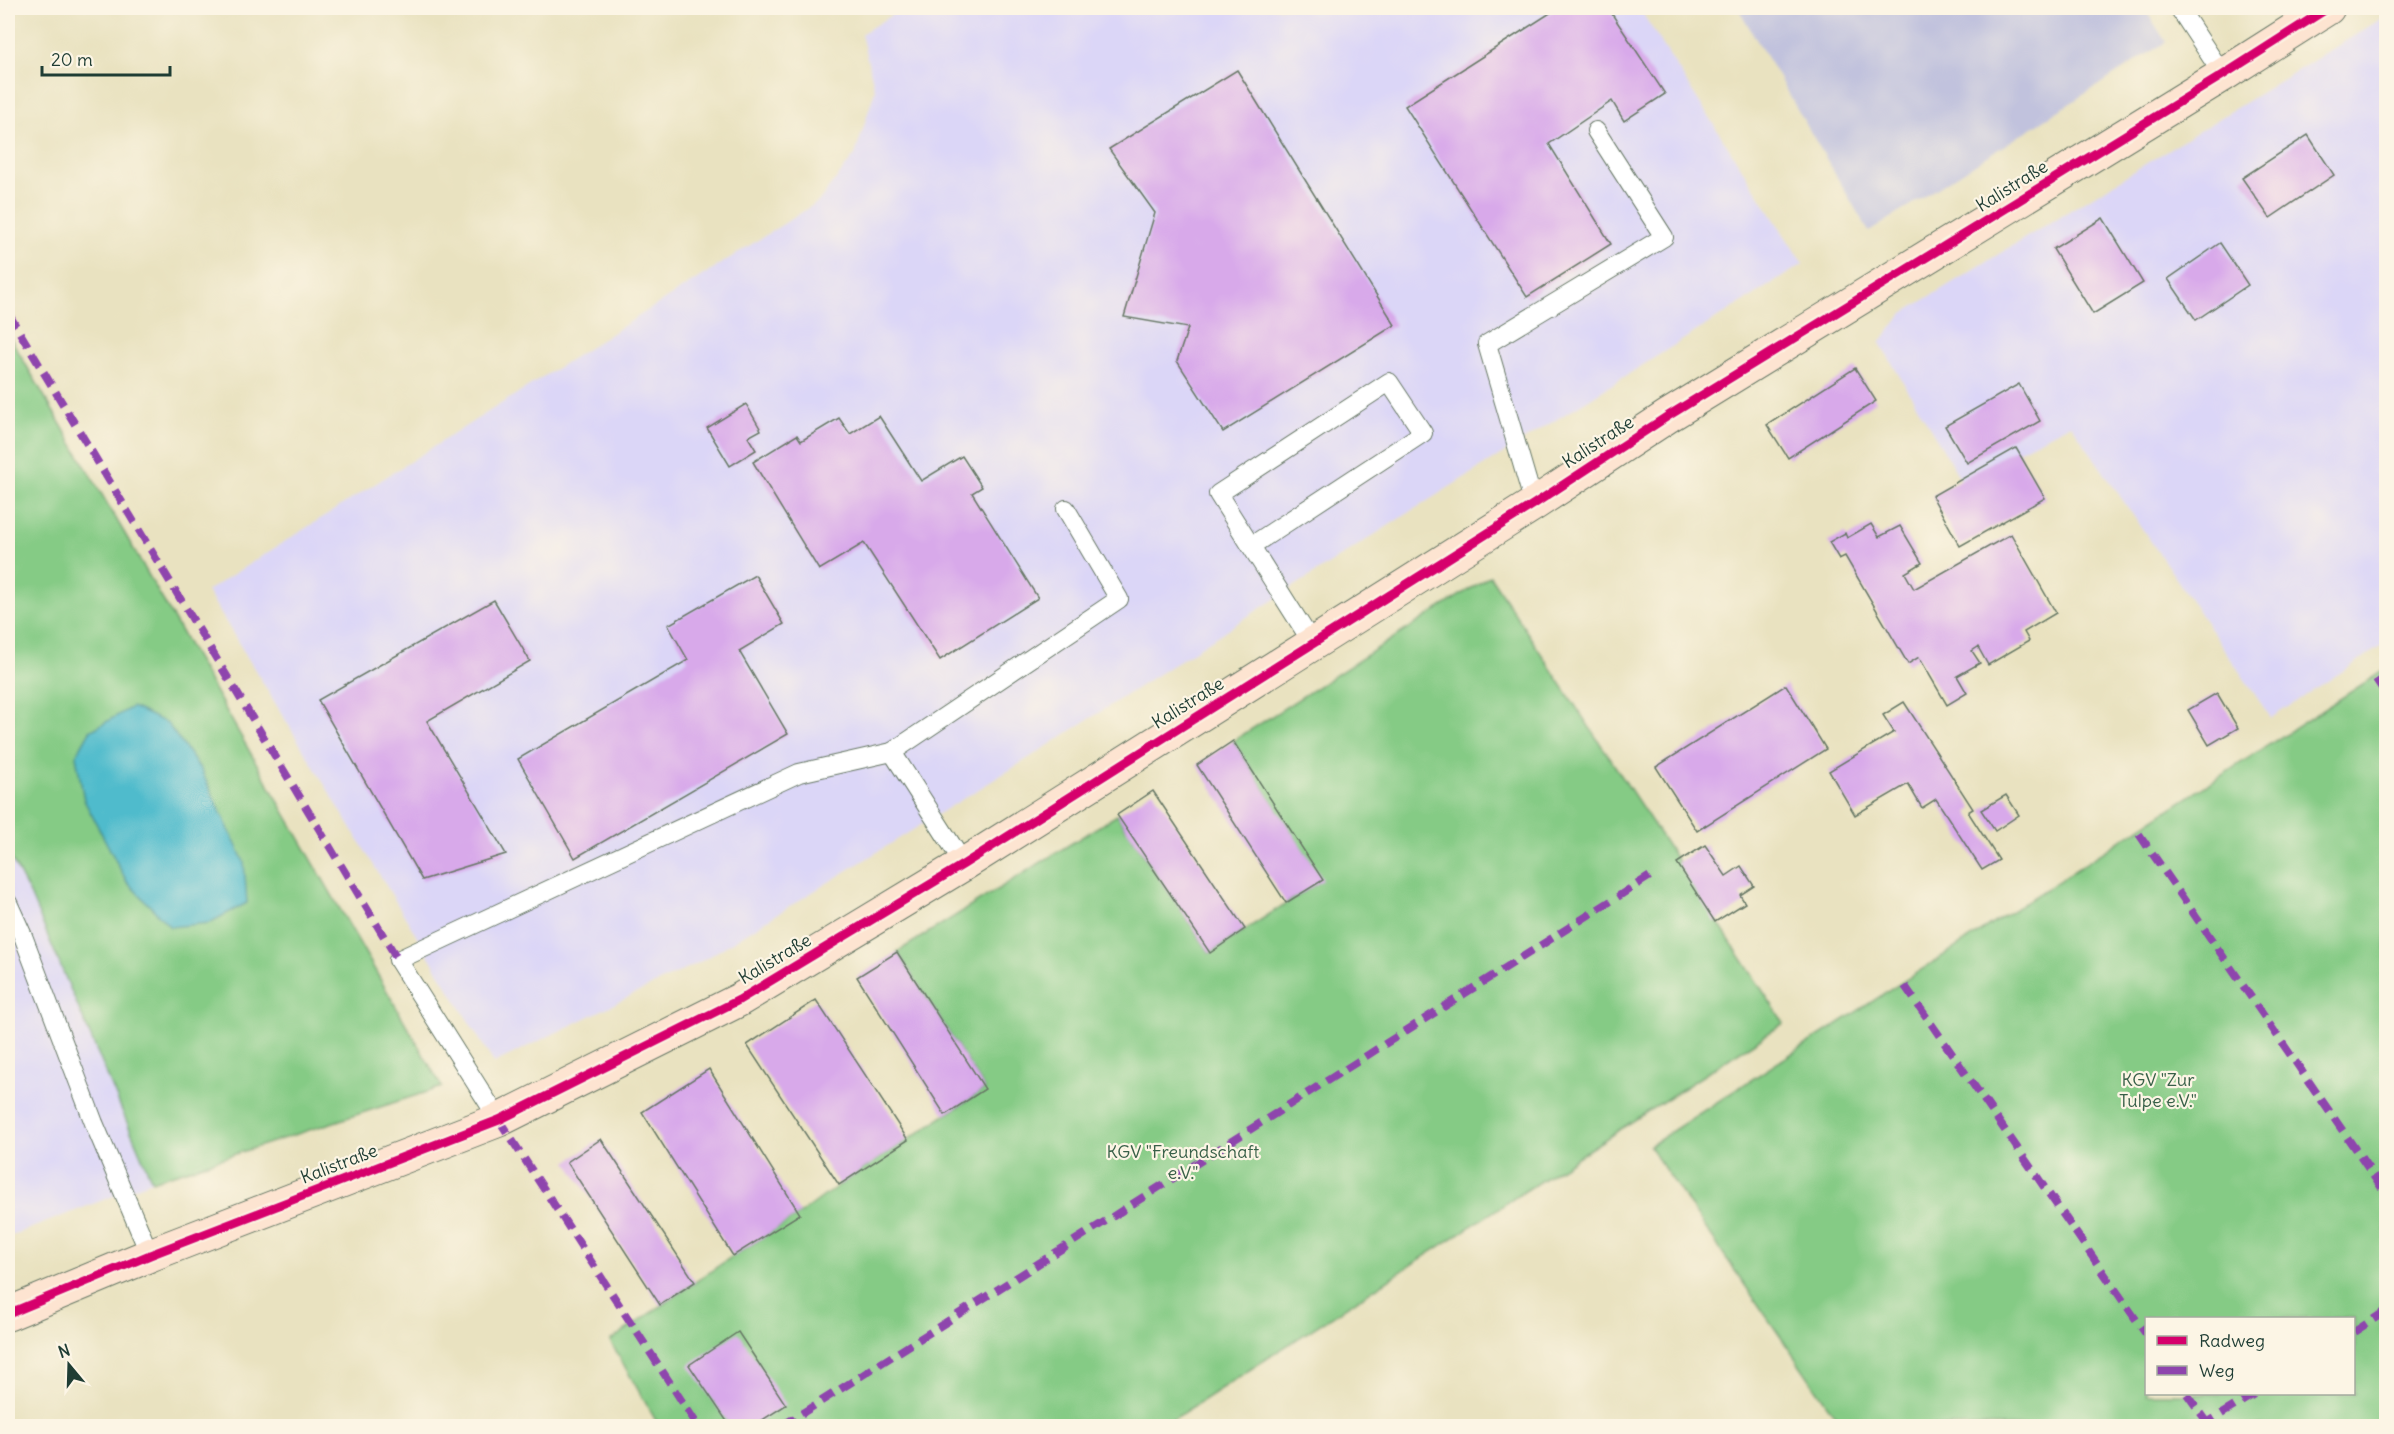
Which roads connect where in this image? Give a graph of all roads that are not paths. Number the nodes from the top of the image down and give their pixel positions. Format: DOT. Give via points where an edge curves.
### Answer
graph roads {
  1 [pos="2179,8"];
  2 [pos="2328,8"];
  3 [pos="2223,75"];
  4 [pos="1596,131"];
  5 [pos="1534,504"];
  6 [pos="1066,509"];
  7 [pos="1251,546"];
  8 [pos="1313,644"];
  9 [pos="892,752"];
  10 [pos="964,864"];
  11 [pos="8,903"];
  12 [pos="499,1120"];
  13 [pos="150,1255"];
  14 [pos="8,1314"];
  1 -- 3 [label="lane"];
  2 -- 3 [label="street, Kalistraße"];
  3 -- 5 [label="street, Kalistraße" via="1668,416"];
  4 -- 5 [label="lane" via="1664,237 1487,344"];
  5 -- 8 [label="street, Kalistraße"];
  6 -- 9 [label="lane" via="1119,598"];
  7 -- 7 [label="lane" via="1218,494 1389,382 1423,433"];
  7 -- 8 [label="lane"];
  8 -- 10 [label="street, Kalistraße"];
  9 -- 10 [label="lane"];
  9 -- 12 [label="lane" via="799,772 398,960"];
  10 -- 12 [label="street, Kalistraße" via="739,1000"];
  11 -- 13 [label="lane"];
  12 -- 13 [label="street, Kalistraße"];
  13 -- 14 [label="street, Kalistraße"];
}
